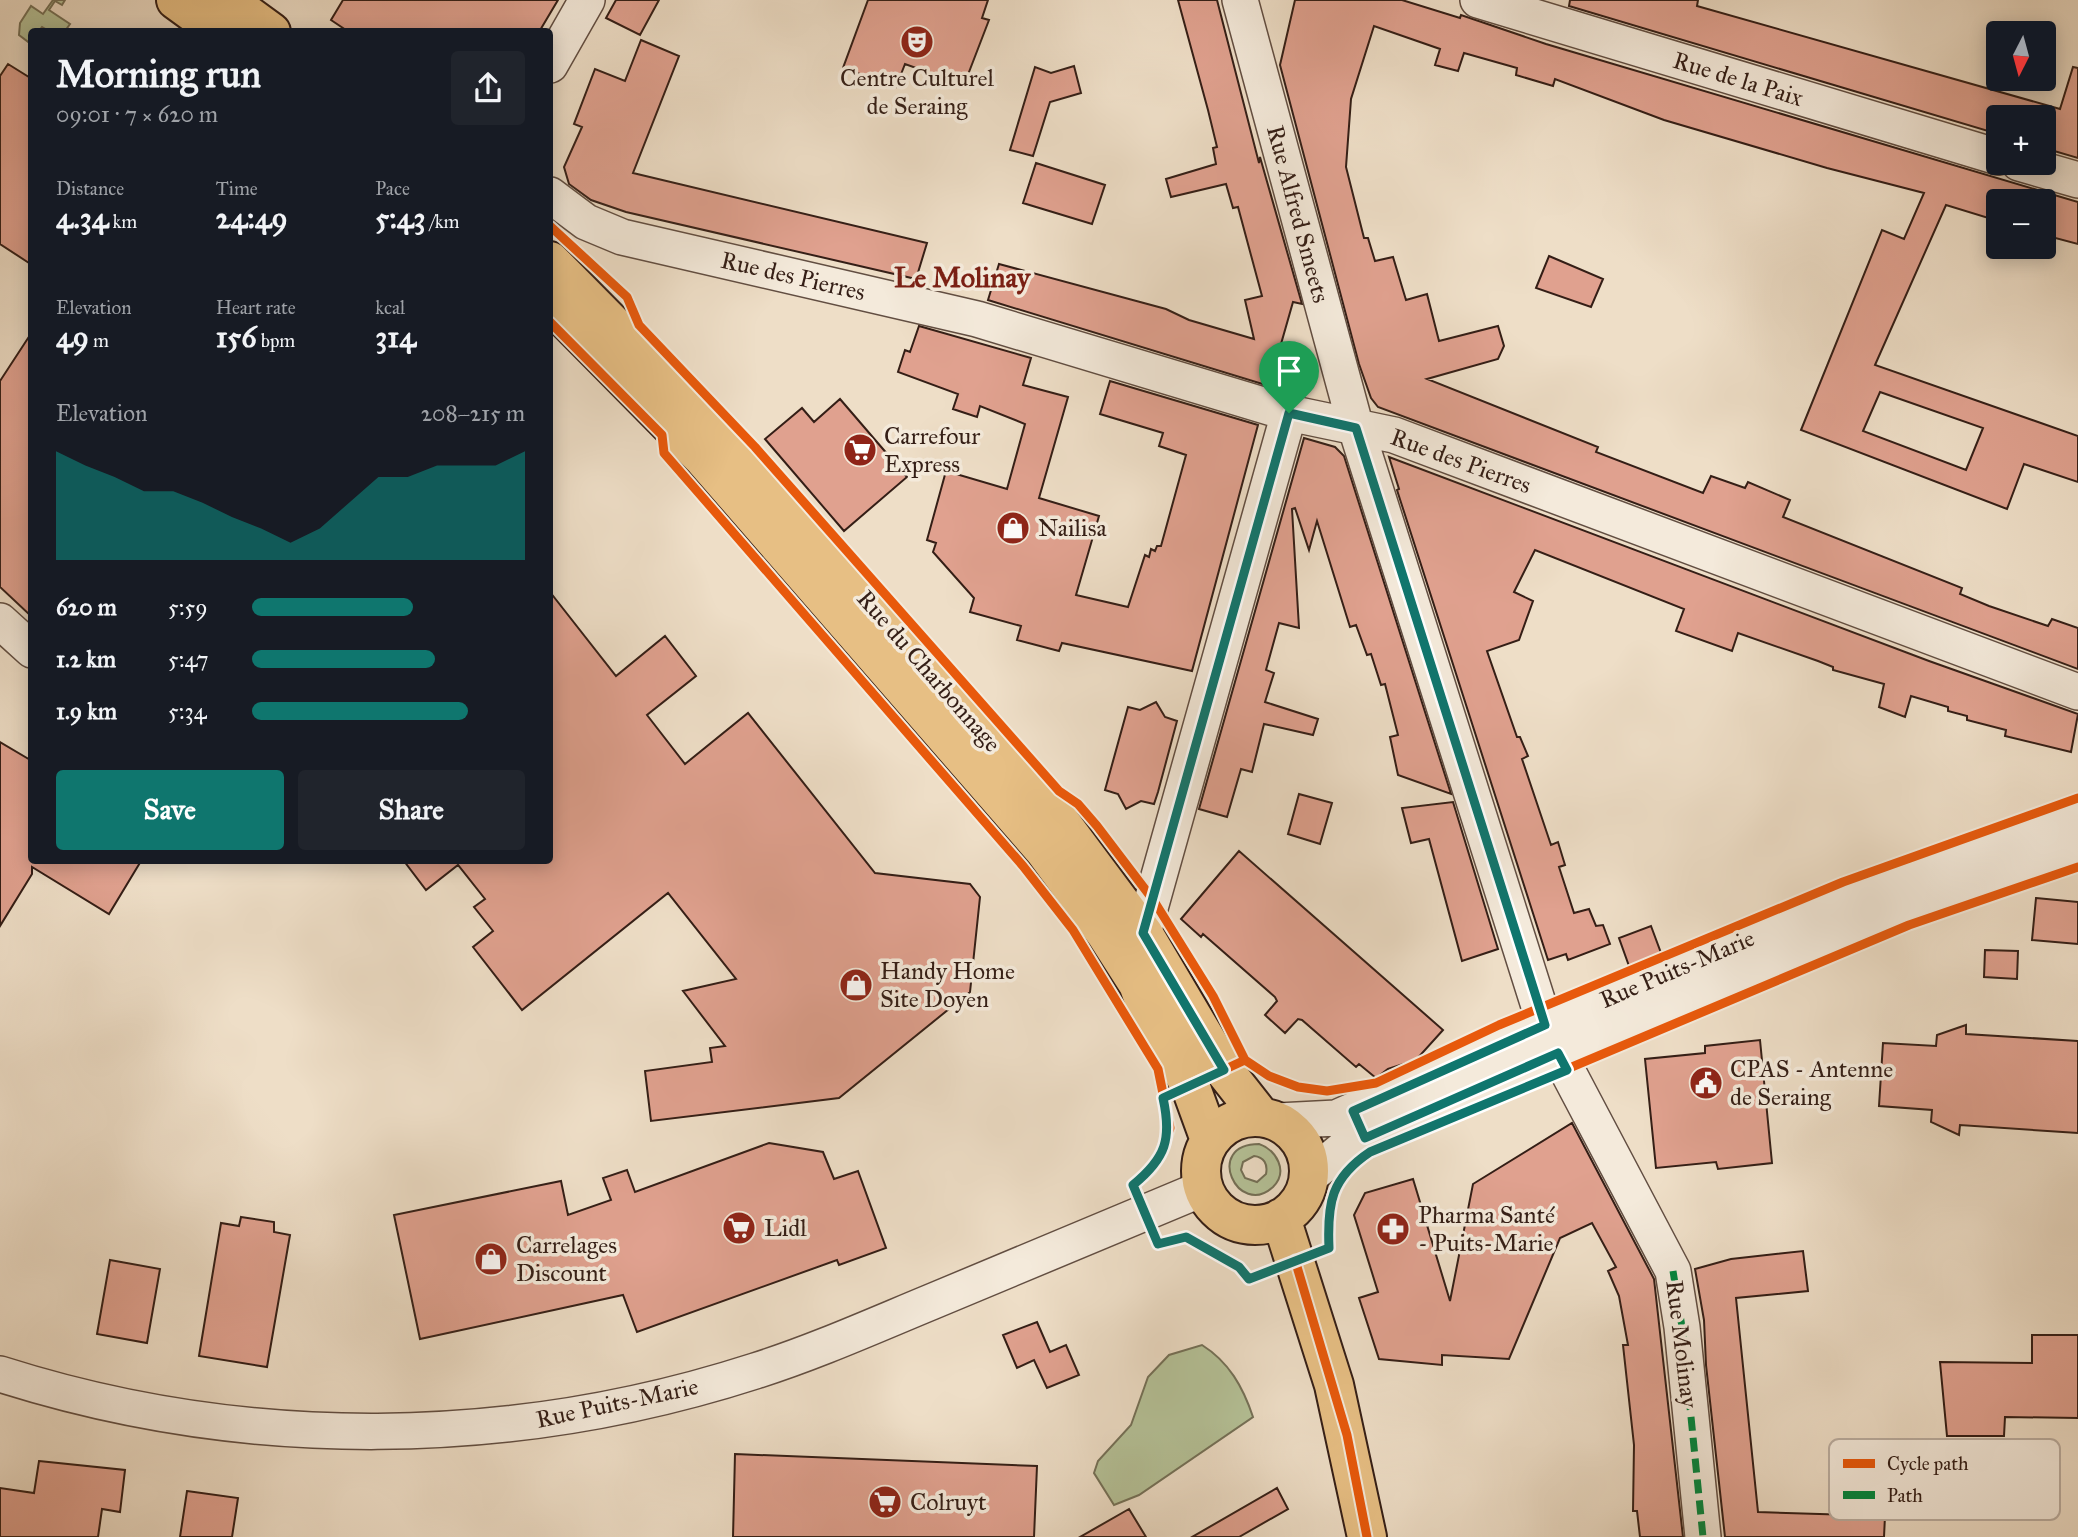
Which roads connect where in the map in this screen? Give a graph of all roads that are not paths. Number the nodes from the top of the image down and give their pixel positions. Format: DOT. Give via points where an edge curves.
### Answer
graph roads {
  1 [pos="176,0"];
  2 [pos="227,0"];
  3 [pos="586,0"];
  4 [pos="1240,0"];
  5 [pos="1478,0"];
  6 [pos="214,28"];
  7 [pos="266,28"];
  8 [pos="553,60"];
  9 [pos="1986,153"];
  10 [pos="2056,174"];
  11 [pos="2078,180"];
  12 [pos="553,197"];
  13 [pos="553,264"];
  14 [pos="553,306"];
  15 [pos="1289,413"];
  16 [pos="1356,428"];
  17 [pos="0,621"];
  18 [pos="28,646"];
  19 [pos="2078,692"];
  20 [pos="2078,815"];
  21 [pos="2078,847"];
  22 [pos="1143,933"];
  23 [pos="1552,1039"];
  24 [pos="1270,1119"];
  25 [pos="1210,1140"];
  26 [pos="1309,1177"];
  27 [pos="1203,1188"];
  28 [pos="1281,1218"];
  29 [pos="0,1374"];
  30 [pos="1367,1537"];
  31 [pos="1703,1537"];
  1 -- 6 [label="main road"];
  2 -- 7 [label="main road"];
  3 -- 8 [label="street"];
  4 -- 16 [label="street, Rue Alfred Smeets"];
  5 -- 9 [label="street, Rue de la Paix"];
  10 -- 11 [label="street"];
  12 -- 15 [label="street, Rue des Pierres" via="586,222 622,237 977,319"];
  13 -- 22 [label="main road, Rue du Charbonnage" via="668,378 773,493 1059,820"];
  14 -- 25 [label="main road, Rue du Charbonnage" via="704,459 1044,850 1138,984 1190,1085"];
  15 -- 16 [label="street, Rue des Pierres"];
  15 -- 22 [label="street"];
  16 -- 19 [label="street, Rue des Pierres" via="1405,439"];
  16 -- 23 [label="street, Rue Molinay"];
  17 -- 18 [label="street"];
  20 -- 23 [label="street, Rue Puits-Marie" via="1879,884"];
  21 -- 23 [label="street, Rue Puits-Marie" via="1912,902"];
  22 -- 24 [label="main road, Rue du Charbonnage" via="1224,1070"];
  23 -- 24 [label="street, Rue Puits-Marie" via="1336,1118"];
  23 -- 26 [label="street, Rue Puits-Marie" via="1354,1144"];
  23 -- 31 [label="street, Rue Molinay" via="1673,1271"];
  24 -- 25 [label="main road" via="1235,1121"];
  24 -- 26 [label="main road, Rue du Charbonnage" via="1299,1137"];
  25 -- 27 [label="main road" via="1201,1163"];
  26 -- 28 [label="main road" via="1295,1208"];
  27 -- 28 [label="main road" via="1222,1213 1236,1221 1266,1224"];
  27 -- 29 [label="street, Rue Puits-Marie" via="803,1354 667,1395 544,1420 399,1431 260,1428 118,1406"];
  28 -- 30 [label="main road" via="1334,1385"];
}
